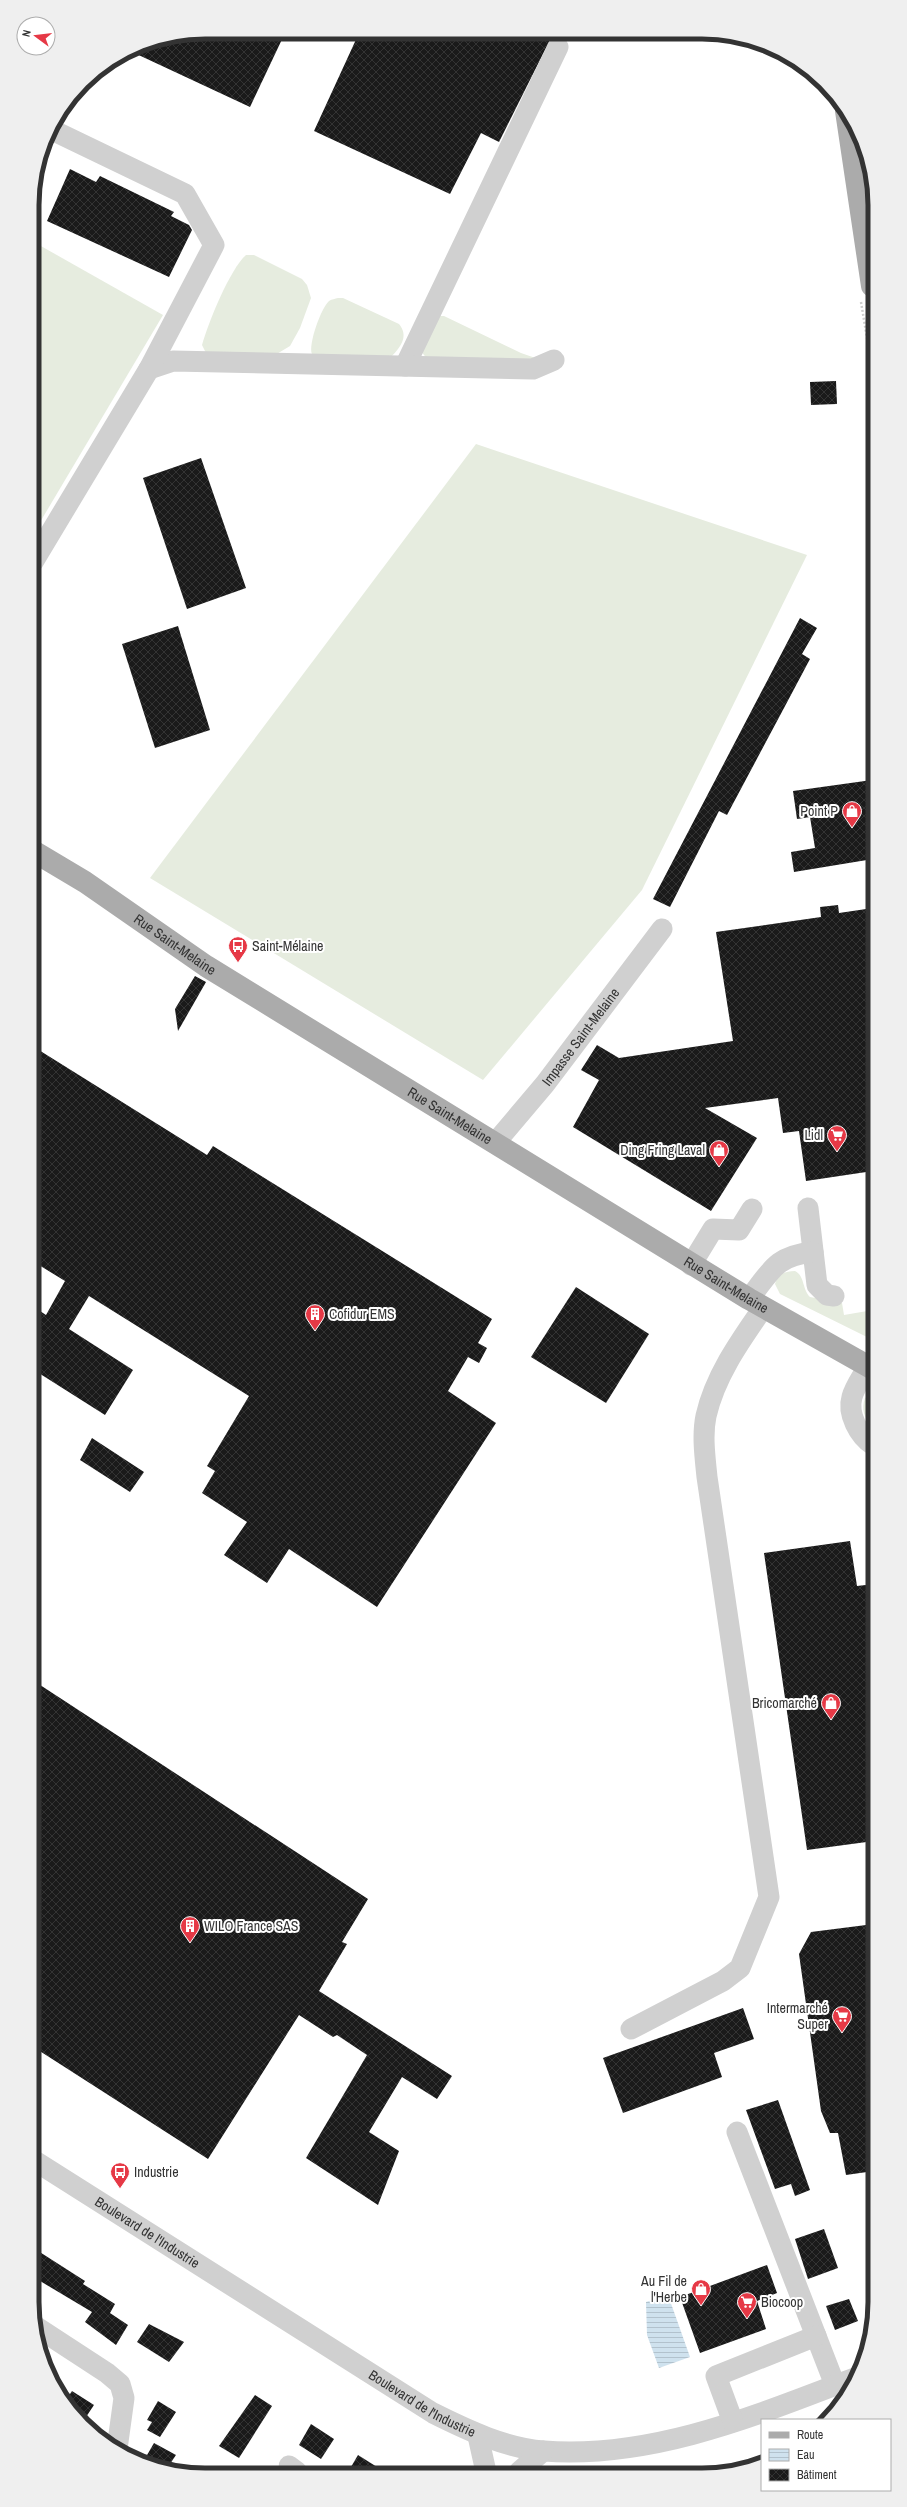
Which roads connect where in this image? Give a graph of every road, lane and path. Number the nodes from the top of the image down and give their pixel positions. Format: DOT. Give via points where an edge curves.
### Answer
graph roads {
  1 [pos="558,46"];
  2 [pos="848,126"];
  3 [pos="56,132"];
  4 [pos="868,259"];
  5 [pos="554,360"];
  6 [pos="405,366"];
  7 [pos="149,369"];
  8 [pos="39,552"];
  9 [pos="39,855"];
  10 [pos="662,929"];
  11 [pos="496,1142"];
  12 [pos="808,1208"];
  13 [pos="752,1209"];
  14 [pos="813,1252"];
  15 [pos="691,1264"];
  16 [pos="834,1296"];
  17 [pos="756,1304"];
  18 [pos="868,1366"];
  19 [pos="868,1372"];
  20 [pos="868,1440"];
  21 [pos="631,2029"];
  22 [pos="737,2132"];
  23 [pos="39,2163"];
  24 [pos="41,2330"];
  25 [pos="816,2336"];
  26 [pos="849,2380"];
  27 [pos="835,2385"];
  28 [pos="733,2422"];
  29 [pos="478,2436"];
  30 [pos="118,2443"];
  31 [pos="543,2451"];
  32 [pos="485,2468"];
  33 [pos="524,2468"];
  1 -- 6 [label="street"];
  2 -- 4 [label="main road"];
  3 -- 7 [label="street" via="185,194 214,245"];
  5 -- 6 [label="street" via="533,369"];
  6 -- 7 [label="street" via="173,361"];
  7 -- 8 [label="street"];
  9 -- 11 [label="main road, Rue Saint-Melaine" via="85,882 206,966"];
  10 -- 11 [label="street, Impasse Saint-Melaine" via="545,1084"];
  11 -- 15 [label="main road, Rue Saint-Melaine"];
  12 -- 14 [label="street"];
  13 -- 15 [label="street" via="739,1230 713,1229"];
  14 -- 16 [label="street" via="817,1285 827,1295"];
  14 -- 17 [label="street" via="786,1257 774,1267"];
  15 -- 17 [label="main road, Rue Saint-Melaine"];
  17 -- 18 [label="main road, Rue Saint-Melaine"];
  17 -- 21 [label="street" via="740,1342 713,1392 706,1417 705,1445 708,1485 769,1897 740,1968 723,1981"];
  19 -- 20 [label="street" via="852,1395 851,1410 859,1431"];
  22 -- 25 [label="street"];
  23 -- 29 [label="street, Boulevard de l'Industrie" via="433,2413"];
  24 -- 30 [label="street" via="120,2384 124,2398"];
  25 -- 27 [label="street"];
  25 -- 28 [label="street" via="716,2376"];
  26 -- 27 [label="street, Boulevard de l'Industrie"];
  27 -- 28 [label="street, Boulevard de l'Industrie"];
  28 -- 31 [label="street, Boulevard de l'Industrie" via="690,2436 631,2447"];
  29 -- 31 [label="street, Boulevard de l'Industrie"];
  29 -- 32 [label="street"];
  31 -- 33 [label="street"];
}
